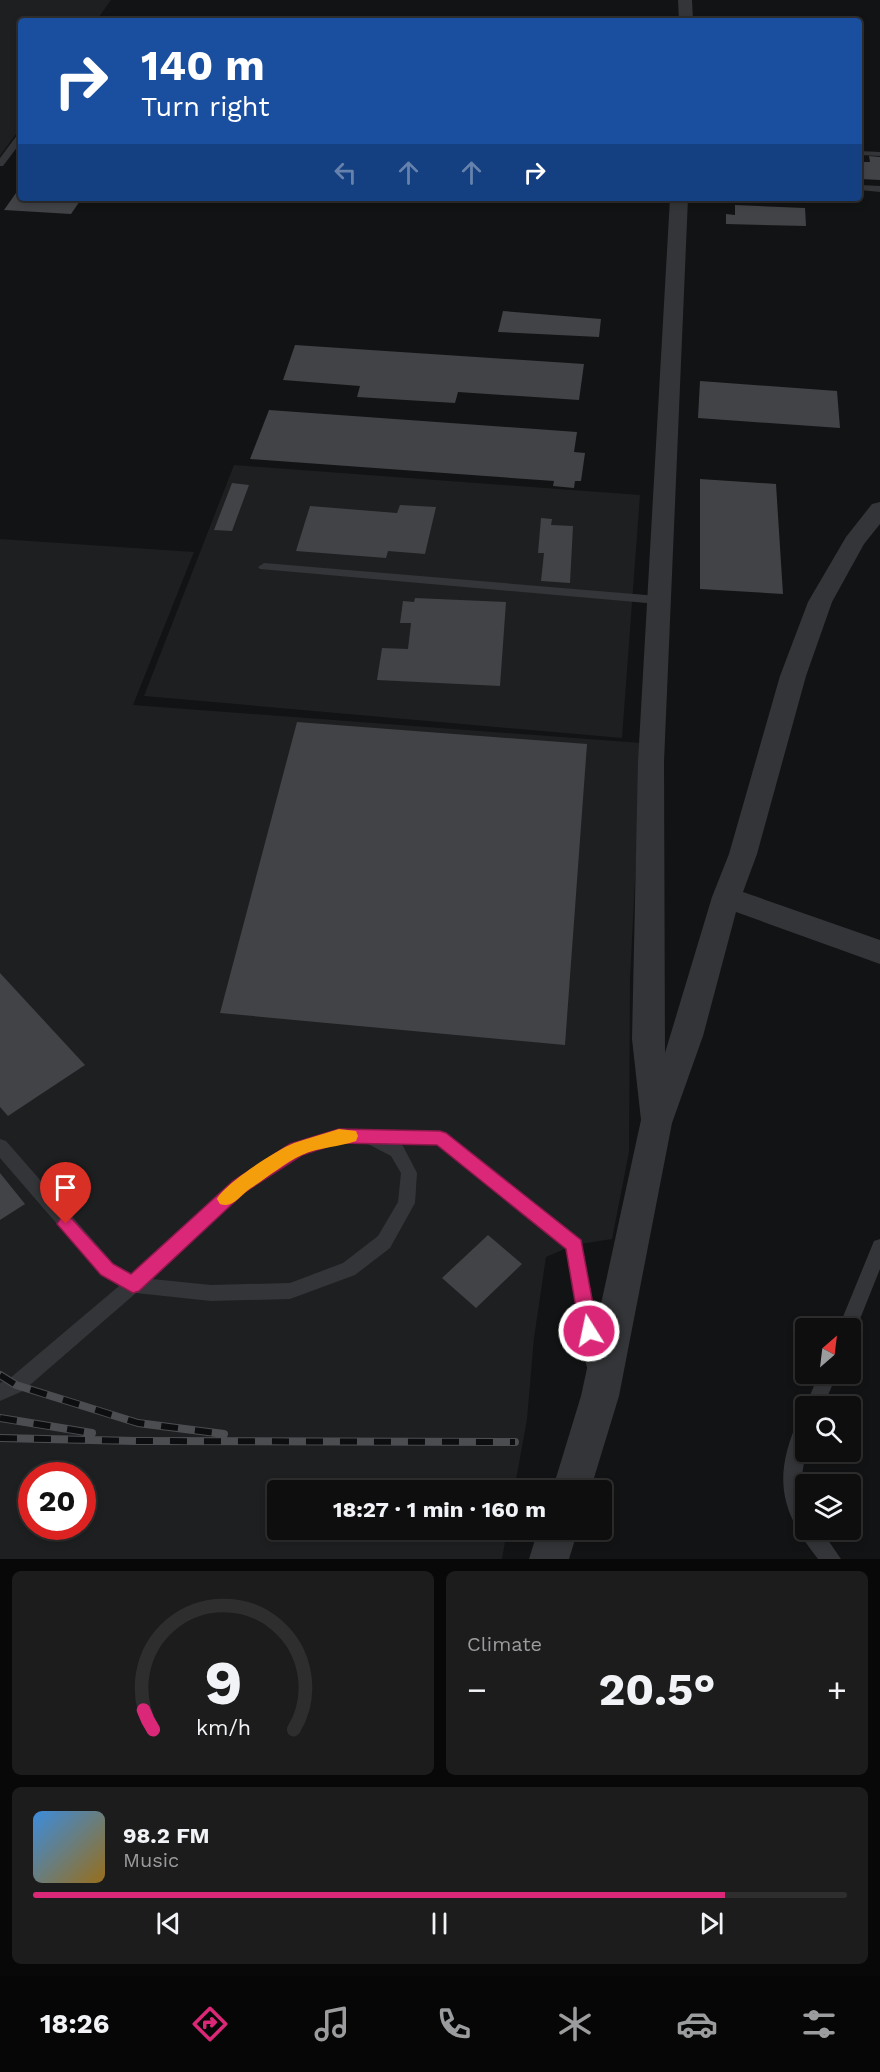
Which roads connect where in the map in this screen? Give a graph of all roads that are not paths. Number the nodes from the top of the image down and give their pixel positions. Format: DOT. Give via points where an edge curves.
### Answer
graph roads {
  1 [pos="685,0"];
  2 [pos="686,18"];
  3 [pos="18,140"];
  4 [pos="862,153"];
  5 [pos="880,154"];
  6 [pos="0,164"];
  7 [pos="862,188"];
  8 [pos="880,189"];
  9 [pos="679,201"];
  10 [pos="880,509"];
  11 [pos="264,567"];
  12 [pos="658,600"];
  13 [pos="726,897"];
  14 [pos="880,952"];
  15 [pos="656,1123"];
  16 [pos="370,1137"];
  17 [pos="0,1146"];
  18 [pos="880,1247"];
  19 [pos="133,1285"];
  20 [pos="851,1318"];
  21 [pos="0,1392"];
  22 [pos="600,1396"];
  23 [pos="795,1447"];
  24 [pos="574,1480"];
  25 [pos="795,1500"];
  26 [pos="555,1540"];
  27 [pos="816,1540"];
  28 [pos="549,1559"];
  29 [pos="831,1559"];
  1 -- 2 [label="street"];
  3 -- 6 [label="lane"];
  4 -- 5 [label="lane"];
  7 -- 8 [label="lane"];
  9 -- 12 [label="street"];
  10 -- 13 [label="street" via="854,542 820,602 793,676 743,854"];
  11 -- 12 [label="lane"];
  12 -- 15 [label="street" via="647,961 648,1039"];
  13 -- 14 [label="street"];
  13 -- 15 [label="street" via="687,1036"];
  15 -- 22 [label="street"];
  16 -- 19 [label="lane" via="339,1136 296,1149 239,1187"];
  16 -- 19 [label="lane" via="397,1151 409,1173 406,1203 384,1242 349,1269 290,1291 211,1293"];
  16 -- 22 [label="lane" via="440,1138 574,1245"];
  17 -- 19 [label="lane" via="107,1269"];
  18 -- 20 [label="lane"];
  19 -- 21 [label="lane" via="16,1385"];
  22 -- 24 [label="street"];
  23 -- 25 [label="lane" via="791,1477"];
  26 -- 28 [label="street"];
  27 -- 29 [label="lane"];
}
